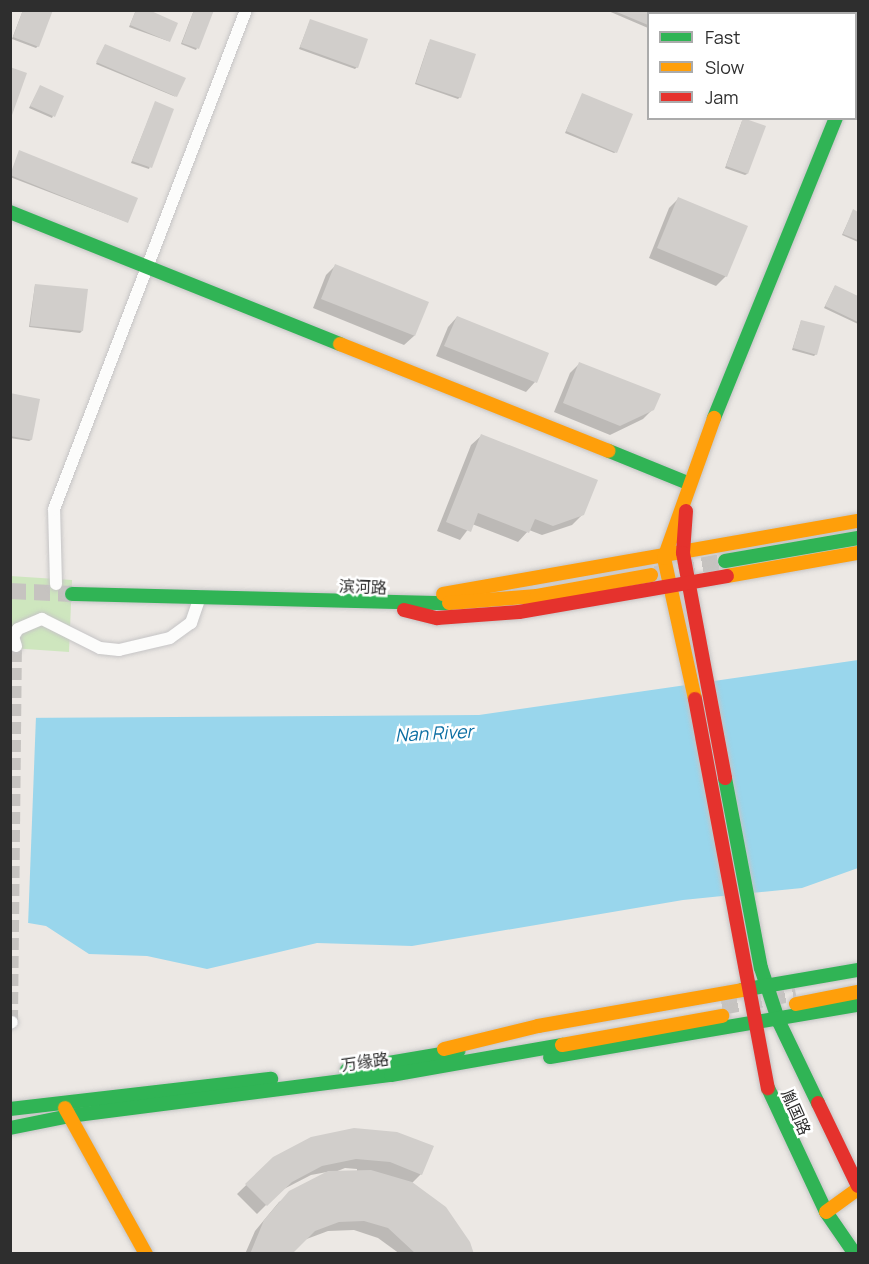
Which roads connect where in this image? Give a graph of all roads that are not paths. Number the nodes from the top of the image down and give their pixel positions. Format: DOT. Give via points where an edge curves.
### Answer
graph roads {
  1 [pos="246,10"];
  2 [pos="835,120"];
  3 [pos="10,212"];
  4 [pos="148,266"];
  5 [pos="688,483"];
  6 [pos="858,521"];
  7 [pos="858,538"];
  8 [pos="682,553"];
  9 [pos="858,553"];
  10 [pos="664,558"];
  11 [pos="725,561"];
  12 [pos="651,575"];
  13 [pos="689,583"];
  14 [pos="56,584"];
  15 [pos="669,585"];
  16 [pos="72,594"];
  17 [pos="200,597"];
  18 [pos="382,604"];
  19 [pos="16,646"];
  20 [pos="858,970"];
  21 [pos="858,982"];
  22 [pos="767,986"];
  23 [pos="749,990"];
  24 [pos="858,992"];
  25 [pos="858,1005"];
  26 [pos="779,1022"];
  27 [pos="757,1024"];
  28 [pos="367,1067"];
  29 [pos="391,1075"];
  30 [pos="61,1102"];
  31 [pos="10,1109"];
  32 [pos="69,1116"];
  33 [pos="10,1128"];
  34 [pos="858,1187"];
  35 [pos="826,1212"];
  36 [pos="849,1252"];
  37 [pos="146,1254"];
  1 -- 4 [label="street"];
  2 -- 5 [label="main road"];
  3 -- 4 [label="main road"];
  4 -- 5 [label="main road"];
  4 -- 14 [label="street" via="54,509"];
  5 -- 8 [label="main road, 胤国路"];
  5 -- 10 [label="main road"];
  6 -- 8 [label="main road"];
  7 -- 11 [label="main road"];
  8 -- 10 [label="main road"];
  8 -- 13 [label="main road, 胤国路"];
  9 -- 13 [label="main road"];
  10 -- 15 [label="main road, 胤国路"];
  10 -- 18 [label="main road"];
  12 -- 18 [label="main road, 滨河路" via="537,596"];
  13 -- 15 [label="main road"];
  13 -- 22 [label="main road, 胤国路"];
  15 -- 18 [label="main road" via="519,612 437,618"];
  15 -- 23 [label="main road, 胤国路"];
  16 -- 17 [label="main road, 滨河路"];
  17 -- 18 [label="main road, 滨河路"];
  17 -- 19 [label="street" via="191,623 159,641 119,650 100,648 42,619 18,629 13,637"];
  20 -- 22 [label="main road"];
  21 -- 24 [label="main road" via="796,998"];
  22 -- 23 [label="main road"];
  22 -- 26 [label="main road, 胤国路"];
  23 -- 27 [label="main road, 胤国路"];
  23 -- 28 [label="main road" via="538,1026"];
  25 -- 26 [label="main road"];
  26 -- 27 [label="main road"];
  26 -- 34 [label="main road, 胤国路"];
  27 -- 29 [label="main road" via="544,1058"];
  27 -- 35 [label="main road, 胤国路" via="766,1084"];
  28 -- 29 [label="main road, 万缘路" via="722,1012"];
  28 -- 30 [label="main road, 万缘路"];
  29 -- 32 [label="main road, 万缘路"];
  30 -- 31 [label="main road, 万缘路"];
  30 -- 32 [label="main road"];
  32 -- 33 [label="main road, 万缘路"];
  32 -- 37 [label="main road"];
  34 -- 35 [label="main road"];
  35 -- 36 [label="main road, 胤国路"];
}
